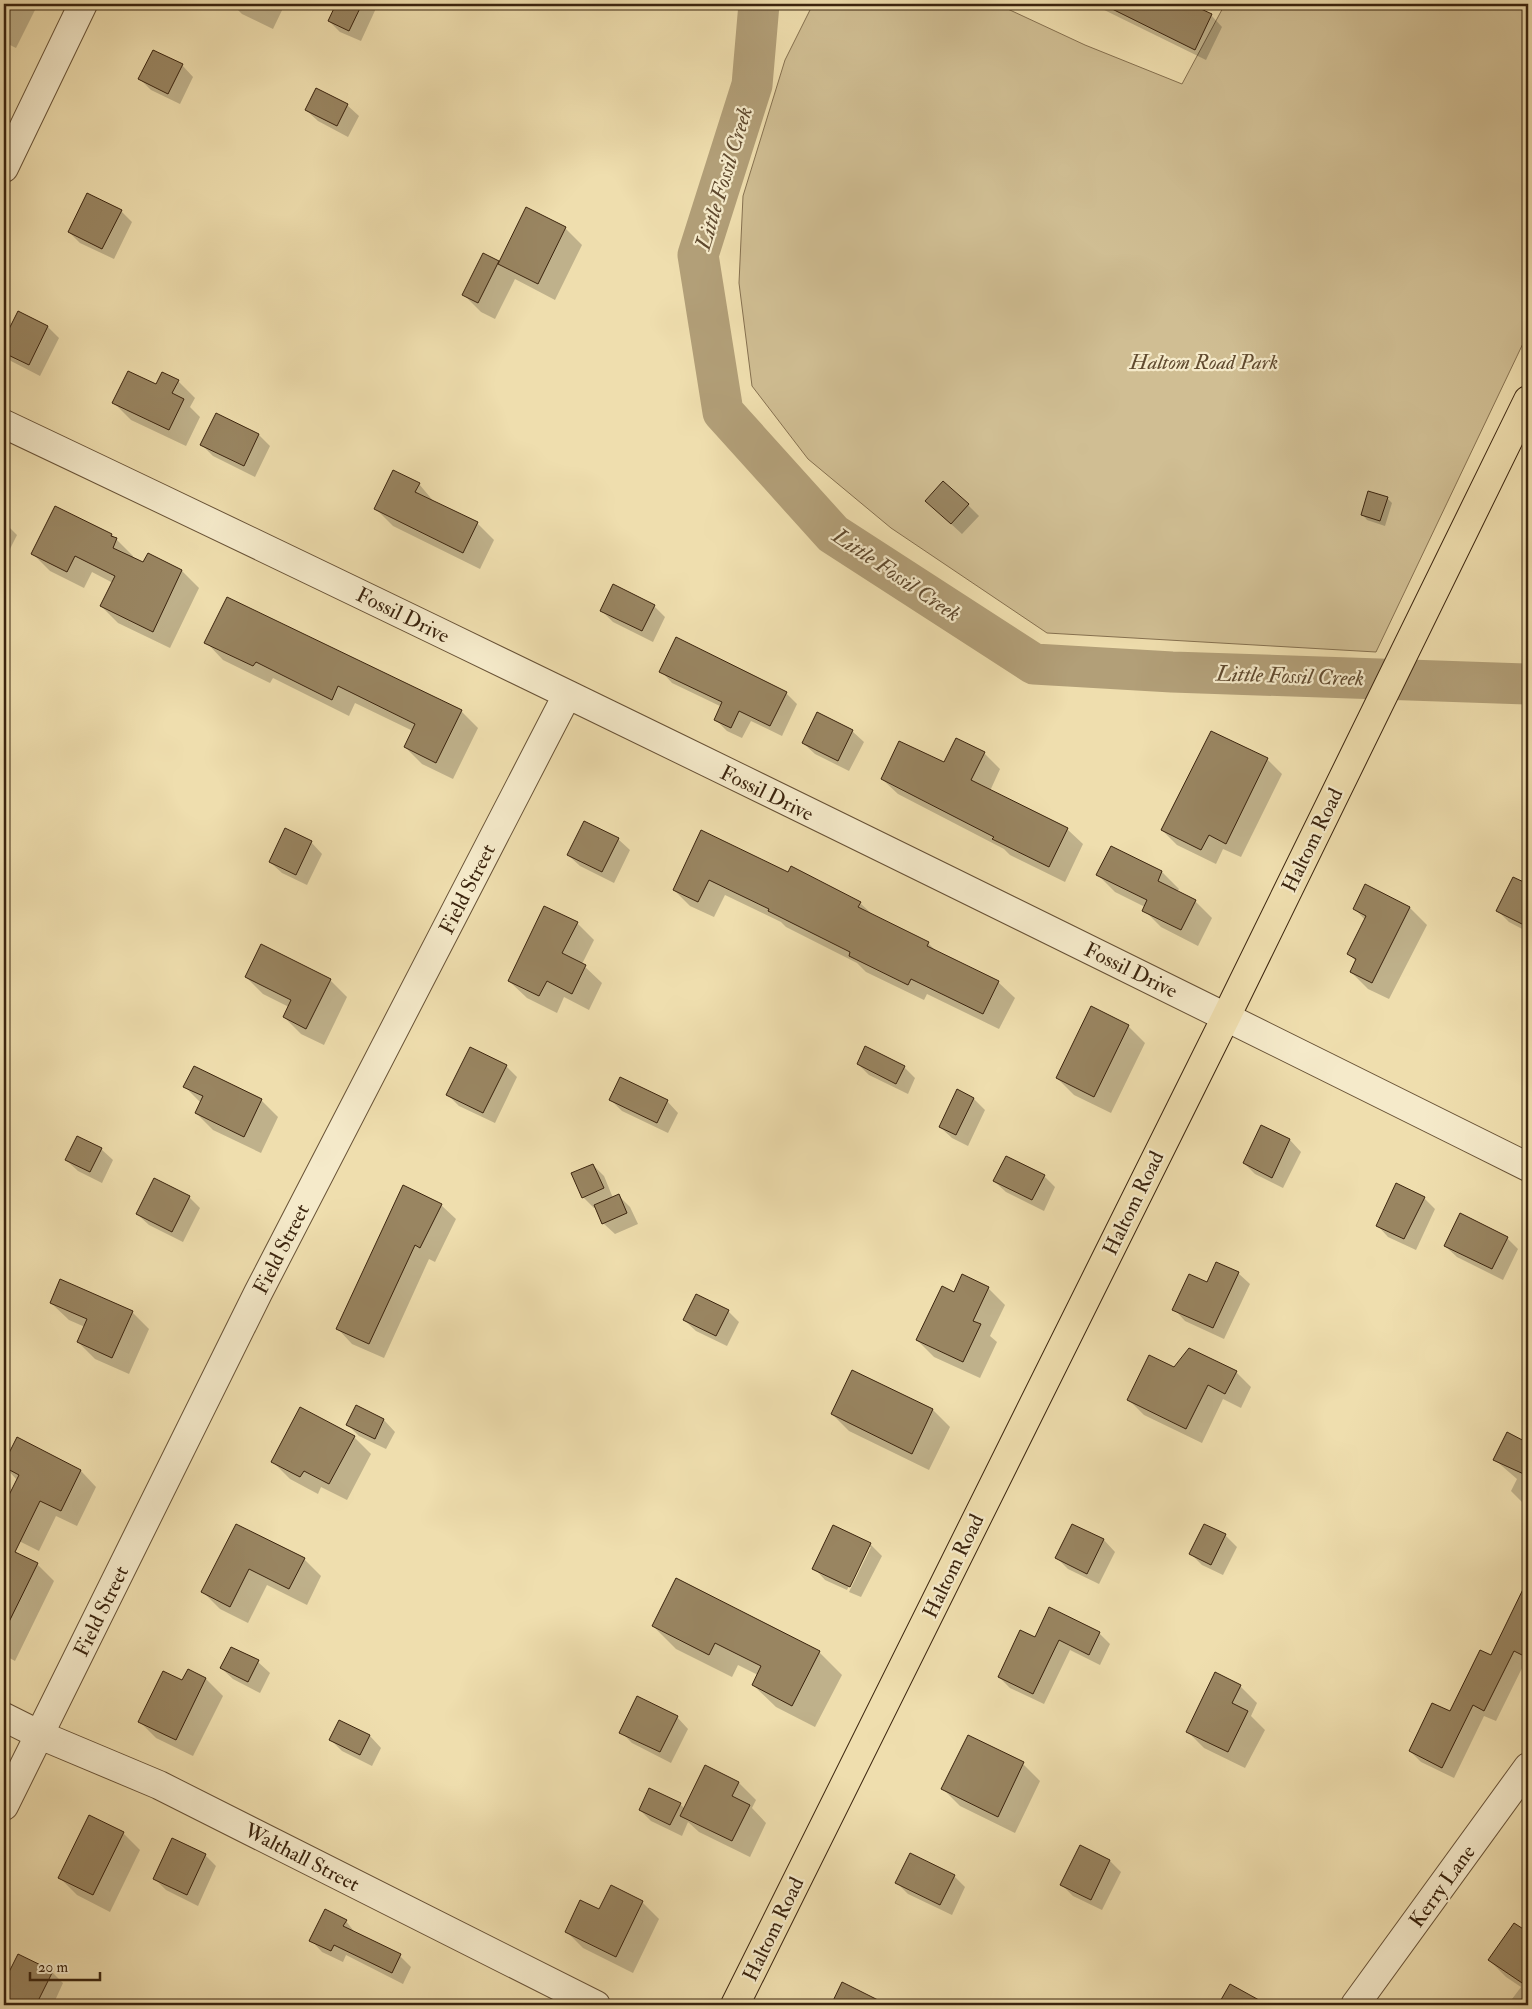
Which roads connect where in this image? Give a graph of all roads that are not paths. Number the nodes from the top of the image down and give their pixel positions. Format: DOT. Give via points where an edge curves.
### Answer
graph roads {
  1 [pos="84,4"];
  2 [pos="4,168"];
  3 [pos="1528,400"];
  4 [pos="4,424"];
  5 [pos="567,695"];
  6 [pos="1226,1017"];
  7 [pos="1528,1167"];
  8 [pos="4,1717"];
  9 [pos="40,1735"];
  10 [pos="1528,1767"];
  11 [pos="4,1806"];
  12 [pos="596,2005"];
  13 [pos="735,2005"];
  14 [pos="1355,2005"];
  1 -- 2 [label="street"];
  3 -- 6 [label="main road, Haltom Road"];
  4 -- 5 [label="street, Fossil Drive"];
  5 -- 6 [label="street, Fossil Drive"];
  5 -- 9 [label="street, Field Street" via="258,1293"];
  6 -- 7 [label="street, Fossil Drive"];
  6 -- 13 [label="main road, Haltom Road"];
  8 -- 9 [label="street, Walthall Street"];
  9 -- 11 [label="street, Field Street"];
  9 -- 12 [label="street, Walthall Street" via="159,1785"];
  10 -- 14 [label="street, Kerry Lane"];
}
